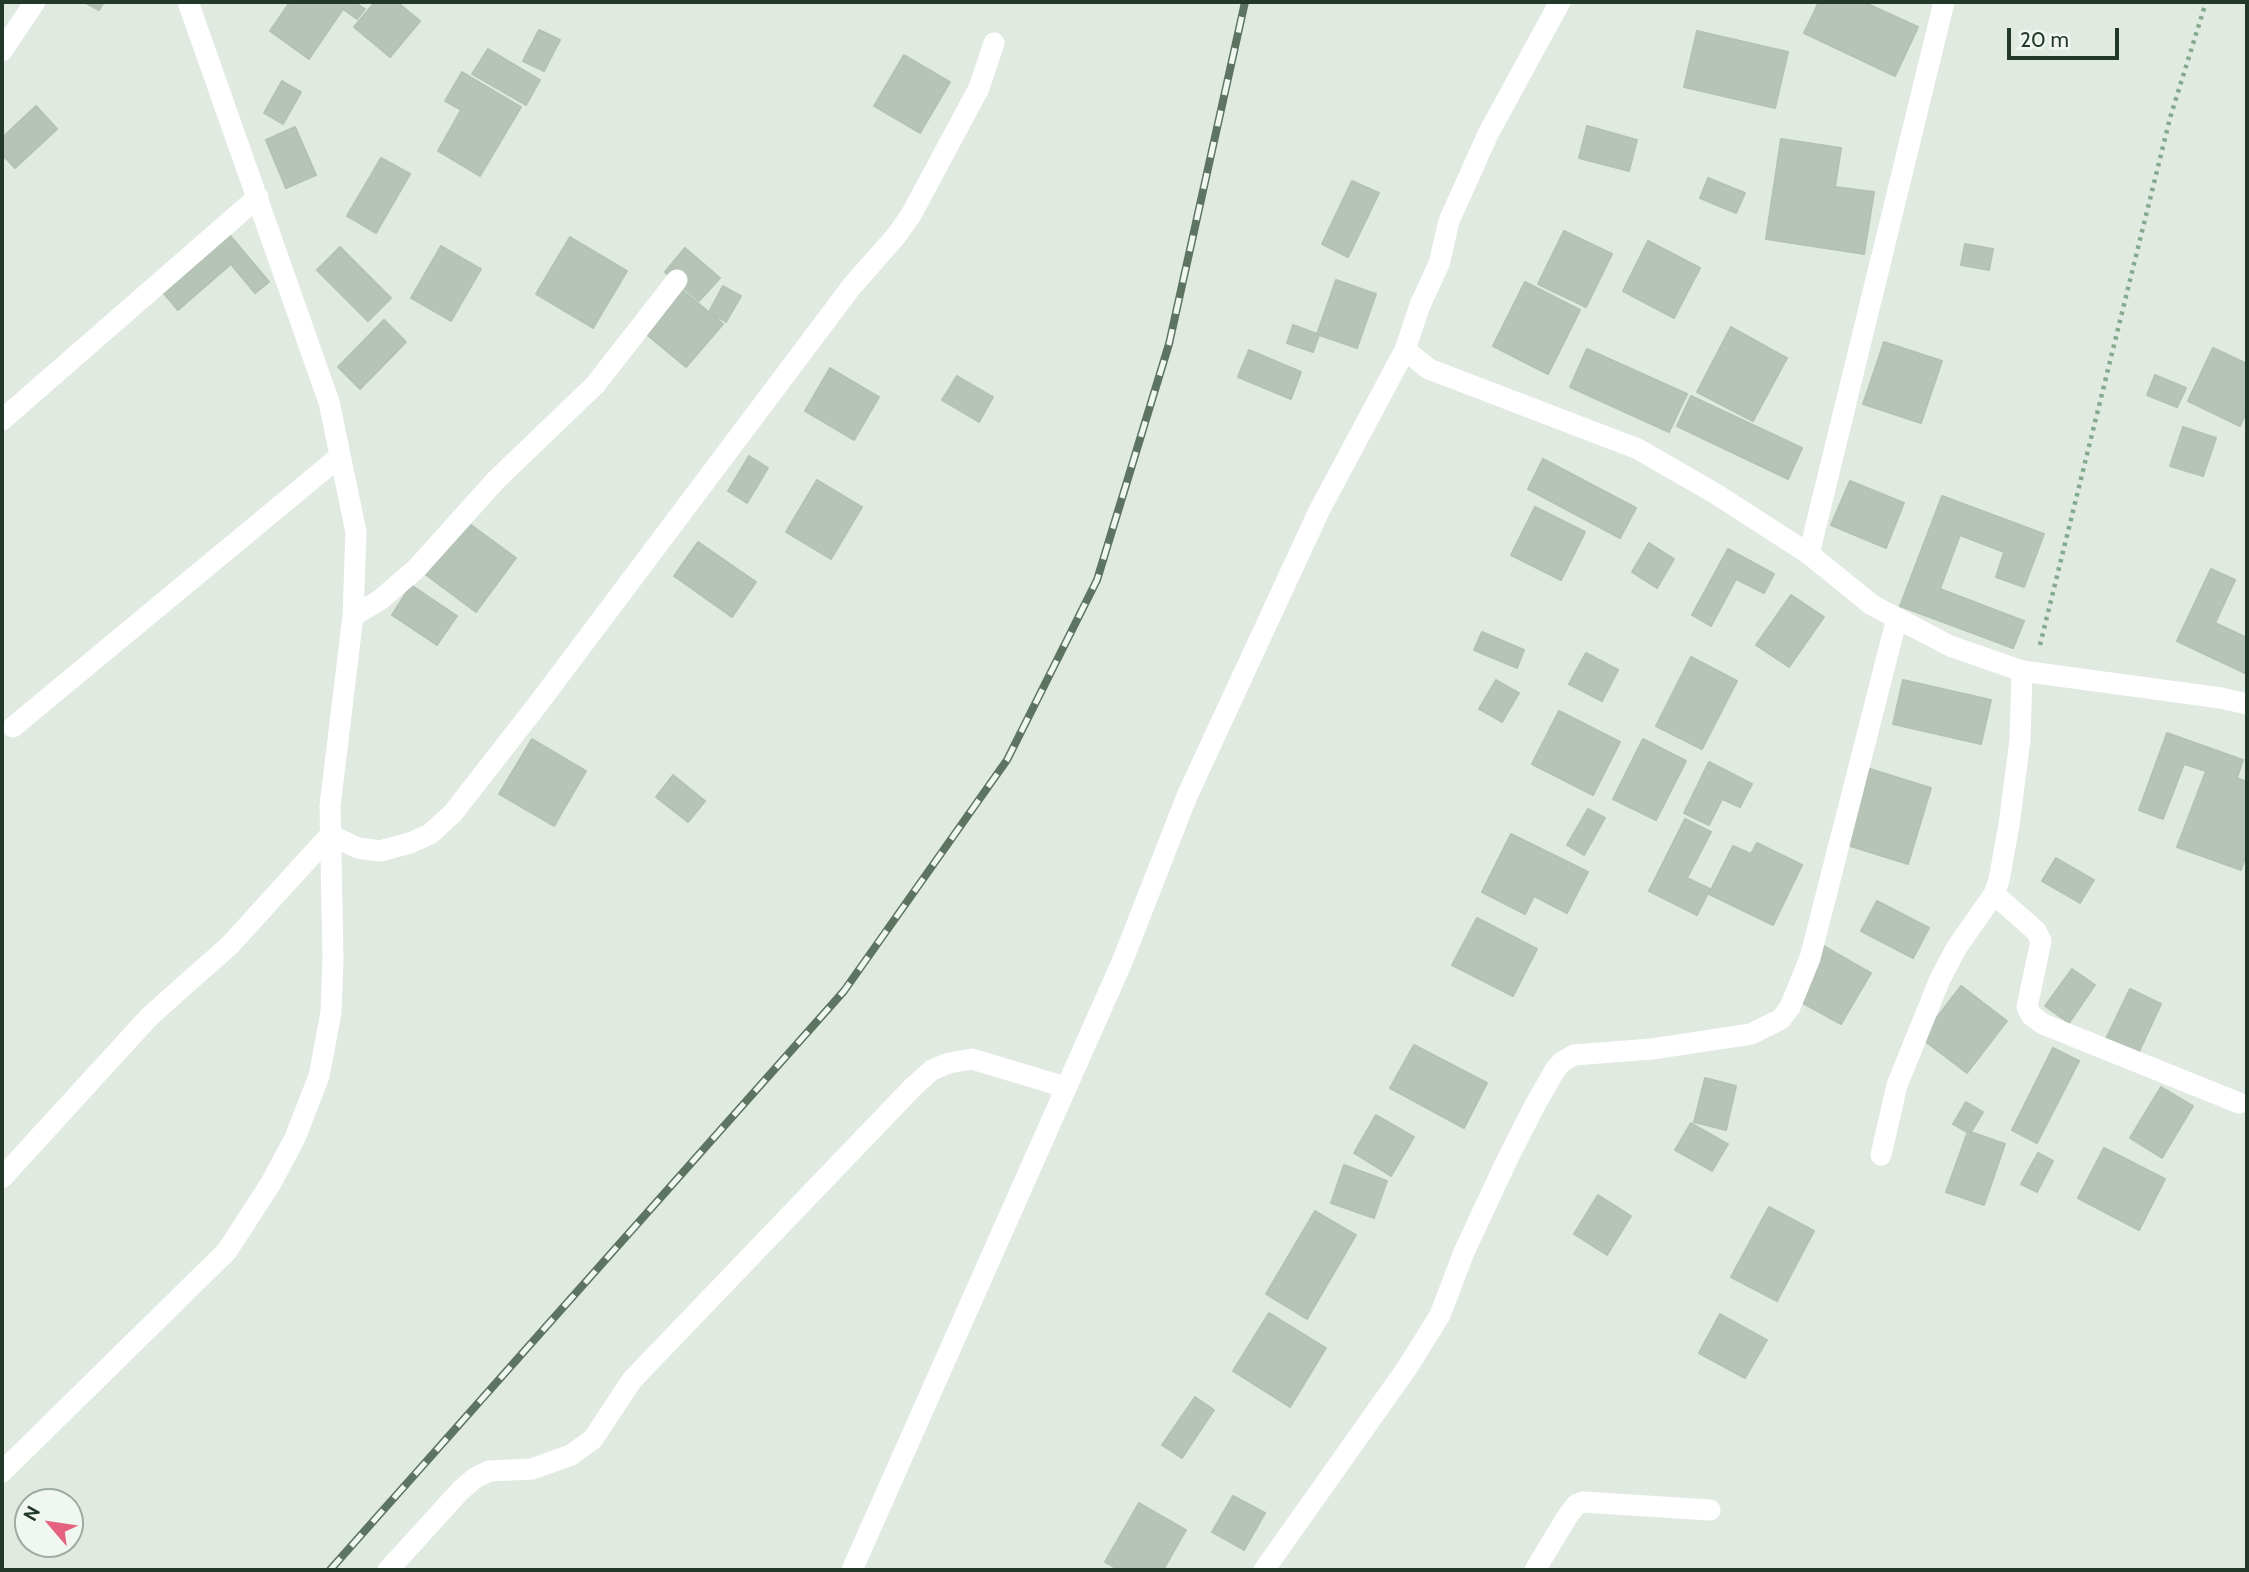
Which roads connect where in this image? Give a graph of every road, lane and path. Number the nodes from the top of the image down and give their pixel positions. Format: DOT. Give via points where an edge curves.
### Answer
graph roads {
  1 [pos="35,2"];
  2 [pos="188,2"];
  3 [pos="1560,2"];
  4 [pos="1944,2"];
  5 [pos="2206,2"];
  6 [pos="994,43"];
  7 [pos="2,51"];
  8 [pos="258,197"];
  9 [pos="677,281"];
  10 [pos="1405,350"];
  11 [pos="2,421"];
  12 [pos="339,457"];
  13 [pos="1809,554"];
  14 [pos="353,616"];
  15 [pos="1897,618"];
  16 [pos="2028,672"];
  17 [pos="2247,704"];
  18 [pos="13,727"];
  19 [pos="330,835"];
  20 [pos="1994,894"];
  21 [pos="1065,1087"];
  22 [pos="2238,1102"];
  23 [pos="1881,1155"];
  24 [pos="2,1178"];
  25 [pos="2,1472"];
  26 [pos="1710,1510"];
  27 [pos="388,1570"];
  28 [pos="852,1570"];
  29 [pos="1264,1570"];
  30 [pos="1535,1570"];
  1 -- 7 [label="street"];
  2 -- 8 [label="street"];
  3 -- 10 [label="street" via="1488,134 1449,221 1439,264"];
  4 -- 13 [label="street"];
  5 -- 16 [label="path" via="2170,118"];
  6 -- 19 [label="street" via="979,88 911,215 852,286 453,813 430,834 380,851 358,848"];
  8 -- 11 [label="street"];
  8 -- 12 [label="street" via="329,402"];
  9 -- 14 [label="street" via="594,385 496,480 408,576"];
  10 -- 13 [label="street" via="1429,369 1638,449"];
  10 -- 21 [label="street" via="1320,511 1187,796 1122,962"];
  12 -- 14 [label="street" via="356,532"];
  12 -- 18 [label="street"];
  13 -- 15 [label="street" via="1872,606"];
  14 -- 19 [label="street"];
  15 -- 16 [label="street" via="1950,646"];
  15 -- 29 [label="street" via="1810,958 1790,1007 1781,1019 1751,1034 1574,1055 1562,1062 1507,1160 1440,1315"];
  16 -- 17 [label="street"];
  16 -- 20 [label="street" via="2011,813"];
  19 -- 24 [label="street" via="230,945 150,1016"];
  19 -- 25 [label="street" via="331,1013 319,1076 296,1138 227,1251"];
  20 -- 22 [label="street" via="2036,931 2041,941 2027,1007 2031,1015 2043,1024"];
  20 -- 23 [label="street" via="1940,979 1897,1085"];
  21 -- 27 [label="street" via="972,1059 932,1070 632,1380 593,1439 571,1455 532,1469 489,1471 475,1478"];
  21 -- 28 [label="street"];
  26 -- 30 [label="street" via="1583,1502 1567,1517"];
}
